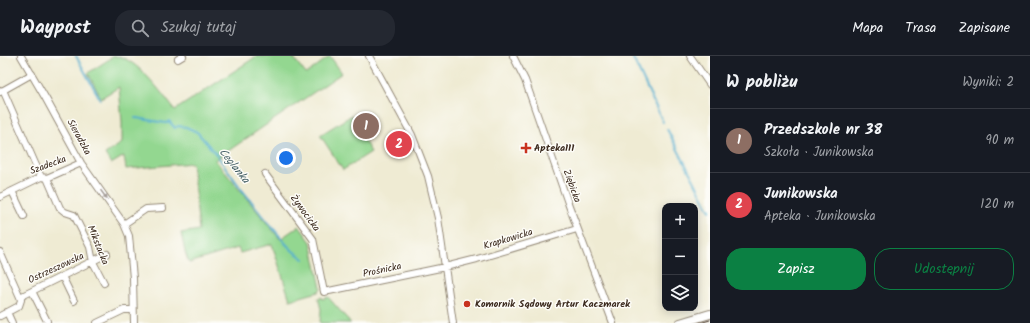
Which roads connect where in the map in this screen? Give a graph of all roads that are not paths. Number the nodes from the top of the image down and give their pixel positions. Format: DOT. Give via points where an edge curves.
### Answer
graph roads {
  1 [pos="21,56"];
  2 [pos="369,56"];
  3 [pos="513,56"];
  4 [pos="690,56"];
  5 [pos="32,74"];
  6 [pos="710,85"];
  7 [pos="1,91"];
  8 [pos="81,163"];
  9 [pos="265,174"];
  10 [pos="44,178"];
  11 [pos="12,191"];
  12 [pos="0,197"];
  13 [pos="163,208"];
  14 [pos="24,216"];
  15 [pos="124,224"];
  16 [pos="577,228"];
  17 [pos="0,252"];
  18 [pos="107,254"];
  19 [pos="93,262"];
  20 [pos="445,267"];
  21 [pos="62,276"];
  22 [pos="104,283"];
  23 [pos="32,291"];
  24 [pos="324,292"];
  25 [pos="20,296"];
  26 [pos="74,301"];
  27 [pos="133,310"];
  28 [pos="6,312"];
  29 [pos="710,314"];
  30 [pos="0,316"];
  31 [pos="47,321"];
  32 [pos="12,323"];
  33 [pos="97,323"];
  34 [pos="134,323"];
  35 [pos="453,323"];
  36 [pos="613,323"];
  37 [pos="680,323"];
  1 -- 5 [label="street, Sieradzka"];
  2 -- 20 [label="street" via="412,135 428,176 438,218"];
  3 -- 16 [label="street, Ziębicka" via="525,80"];
  4 -- 6 [label="street"];
  5 -- 7 [label="street"];
  5 -- 8 [label="street, Sieradzka"];
  7 -- 10 [label="street, Mikstacka"];
  8 -- 10 [label="street, Szadecka"];
  8 -- 15 [label="street, Sieradzka, one-way"];
  9 -- 24 [label="street, Żywocicka" via="313,240"];
  10 -- 11 [label="street, Szadecka"];
  10 -- 19 [label="street, Mikstacka" via="60,208 74,215 90,247"];
  11 -- 12 [label="street, Szadecka"];
  11 -- 14 [label="street"];
  13 -- 15 [label="street" via="146,209"];
  15 -- 27 [label="street, Sieradzka" via="129,236"];
  16 -- 20 [label="street, Krapkowicka"];
  16 -- 36 [label="street, Ziębicka"];
  17 -- 25 [label="street"];
  18 -- 19 [label="street, Ostrzeszowska"];
  19 -- 21 [label="street, Ostrzeszowska"];
  19 -- 22 [label="street, Mikstacka"];
  20 -- 24 [label="street, Prośnicka"];
  20 -- 35 [label="street"];
  21 -- 23 [label="street, Ostrzeszowska"];
  21 -- 26 [label="street"];
  23 -- 25 [label="street, Ostrzeszowska"];
  23 -- 31 [label="street"];
  25 -- 28 [label="street" via="22,300 19,306"];
  27 -- 33 [label="street" via="124,310"];
  27 -- 34 [label="street, Sieradzka"];
  28 -- 30 [label="street"];
  28 -- 32 [label="street"];
  29 -- 37 [label="street"];
}
